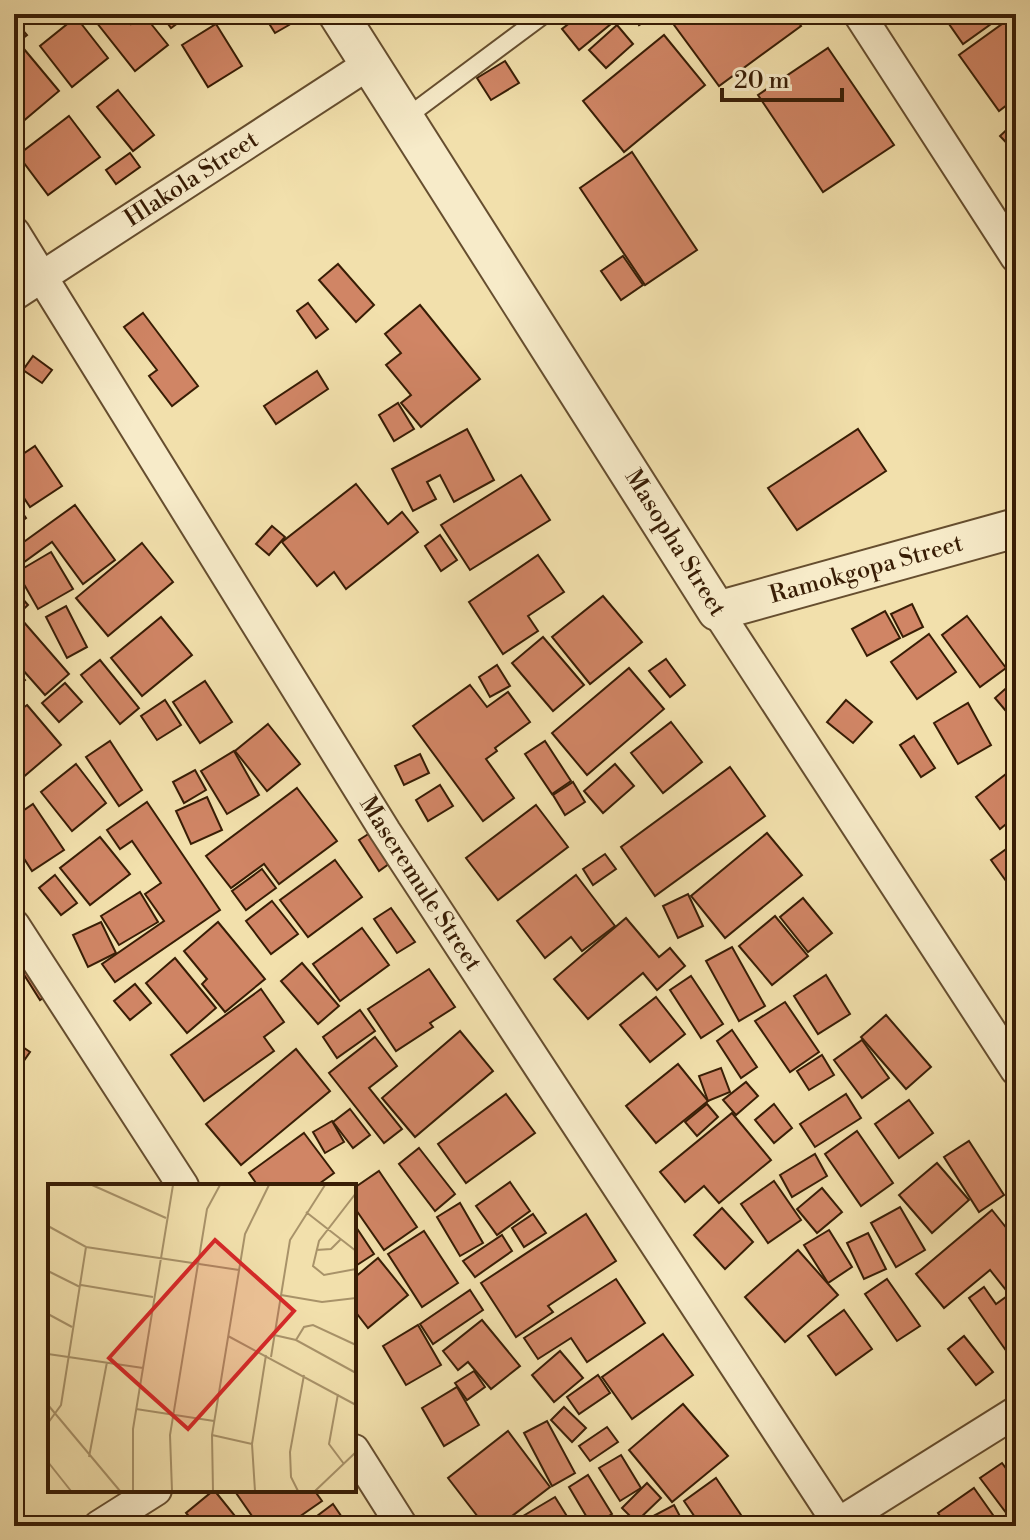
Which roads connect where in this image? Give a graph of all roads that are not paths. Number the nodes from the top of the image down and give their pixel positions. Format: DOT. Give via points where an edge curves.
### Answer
graph roads {
  1 [pos="338,14"];
  2 [pos="545,14"];
  3 [pos="859,14"];
  4 [pos="369,64"];
  5 [pos="404,119"];
  6 [pos="14,232"];
  7 [pos="1016,257"];
  8 [pos="43,275"];
  9 [pos="14,295"];
  10 [pos="1016,528"];
  11 [pos="717,611"];
  12 [pos="14,925"];
  13 [pos="1016,1070"];
  14 [pos="182,1184"];
  15 [pos="1016,1412"];
  16 [pos="356,1453"];
  17 [pos="153,1492"];
  18 [pos="838,1525"];
  19 [pos="99,1526"];
  20 [pos="402,1526"];
  1 -- 4 [label="street, Masopha Street"];
  2 -- 5 [label="lane"];
  3 -- 7 [label="street"];
  4 -- 5 [label="street, Masopha Street"];
  4 -- 8 [label="street, Hlakola Street"];
  5 -- 11 [label="street, Masopha Street"];
  6 -- 8 [label="street, Maseremule Street"];
  8 -- 9 [label="street, Hlakola Street"];
  8 -- 18 [label="street, Maseremule Street" via="385,831"];
  10 -- 11 [label="street, Ramokgopa Street"];
  11 -- 13 [label="street, Masopha Street"];
  12 -- 14 [label="street"];
  15 -- 18 [label="street"];
  16 -- 20 [label="street"];
  17 -- 19 [label="street"];
}
